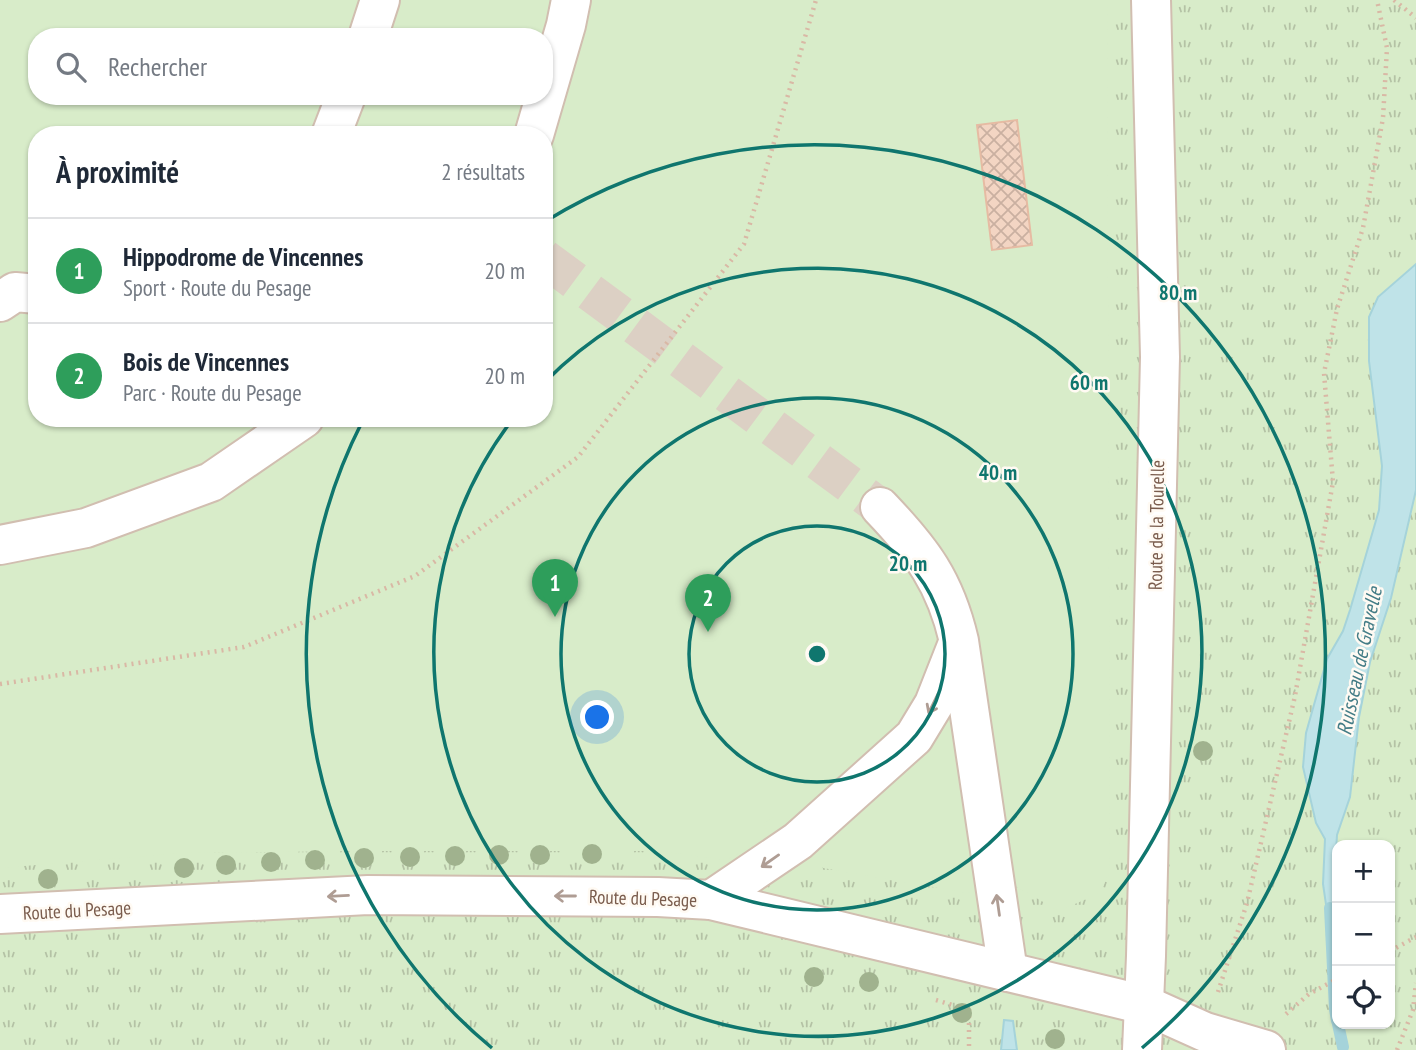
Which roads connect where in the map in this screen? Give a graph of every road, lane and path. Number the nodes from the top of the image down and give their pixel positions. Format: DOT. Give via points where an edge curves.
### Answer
graph roads {
  1 [pos="380,0"];
  2 [pos="571,0"];
  3 [pos="816,0"];
  4 [pos="1151,0"];
  5 [pos="1377,0"];
  6 [pos="1394,0"];
  7 [pos="1416,18"];
  8 [pos="371,28"];
  9 [pos="553,70"];
  10 [pos="543,105"];
  11 [pos="537,126"];
  12 [pos="28,293"];
  13 [pos="0,302"];
  14 [pos="291,427"];
  15 [pos="880,507"];
  16 [pos="0,545"];
  17 [pos="959,641"];
  18 [pos="0,684"];
  19 [pos="711,901"];
  20 [pos="0,915"];
  21 [pos="1416,937"];
  22 [pos="1395,948"];
  23 [pos="1008,972"];
  24 [pos="1332,982"];
  25 [pos="1416,984"];
  26 [pos="930,998"];
  27 [pos="1145,1005"];
  28 [pos="969,1010"];
  29 [pos="1205,1032"];
  30 [pos="1259,1047"];
  31 [pos="1142,1050"];
  32 [pos="1397,1050"];
  1 -- 8 [label="street"];
  2 -- 9 [label="street"];
  3 -- 18 [label="path" via="744,244 578,457 415,576 244,647"];
  4 -- 27 [label="street, Route de la Tourelle" via="1160,357"];
  5 -- 29 [label="path" via="1387,48 1383,118 1363,228 1337,309 1324,373 1333,482 1295,696 1250,890"];
  6 -- 7 [label="path"];
  10 -- 11 [label="street"];
  12 -- 13 [label="street" via="15,292"];
  14 -- 16 [label="street" via="211,482 86,528"];
  15 -- 17 [label="street" via="914,542 942,585"];
  17 -- 19 [label="street, one-way" via="934,704 914,737 798,841"];
  23 -- 17 [label="street, one-way"];
  19 -- 20 [label="street, Route du Pesage, one-way" via="368,895"];
  19 -- 23 [label="street, Route du Pesage"];
  21 -- 22 [label="path"];
  23 -- 27 [label="street, Route du Pesage"];
  24 -- 30 [label="path" via="1309,994"];
  25 -- 32 [label="path" via="1413,1010"];
  26 -- 28 [label="path"];
  27 -- 29 [label="street, Route du Pesage"];
  27 -- 31 [label="street, Route de la Tourelle"];
  29 -- 30 [label="street, Route du Pesage"];
}
